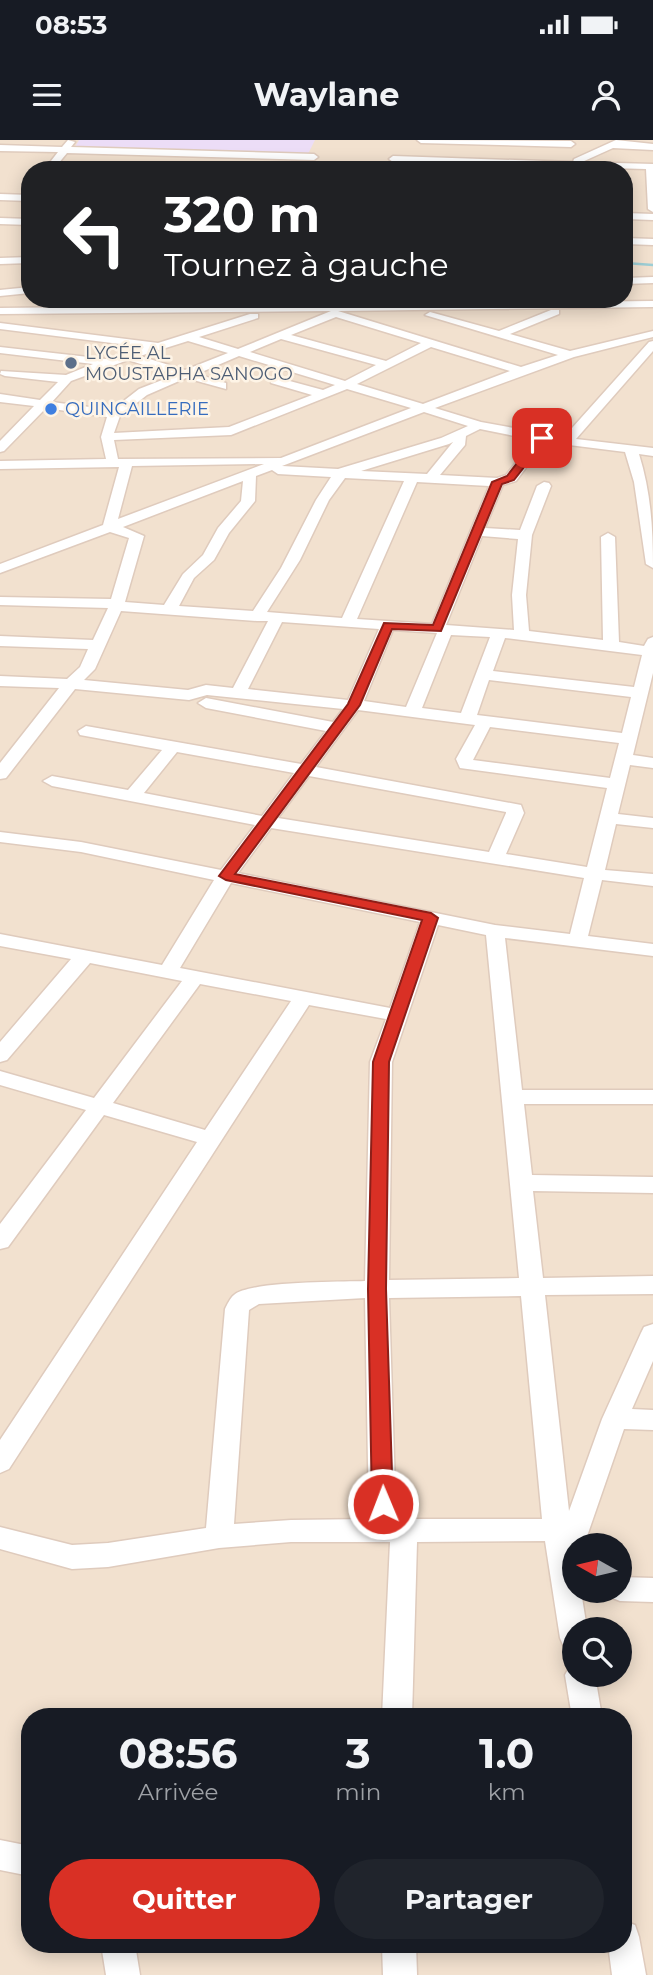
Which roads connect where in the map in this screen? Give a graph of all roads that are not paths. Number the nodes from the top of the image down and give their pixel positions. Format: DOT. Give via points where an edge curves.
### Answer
graph roads {
  1 [pos="72,140"];
  2 [pos="421,140"];
  3 [pos="623,140"];
  4 [pos="491,141"];
  5 [pos="571,142"];
  6 [pos="653,146"];
  7 [pos="609,147"];
  8 [pos="0,148"];
  9 [pos="66,150"];
  10 [pos="141,152"];
  11 [pos="426,160"];
  12 [pos="56,161"];
  13 [pos="135,161"];
  14 [pos="312,161"];
  15 [pos="392,161"];
  16 [pos="423,161"];
  17 [pos="436,161"];
  18 [pos="489,161"];
  19 [pos="561,161"];
  20 [pos="582,161"];
  21 [pos="633,167"];
  22 [pos="651,167"];
  23 [pos="652,194"];
  24 [pos="21,196"];
  25 [pos="0,197"];
  26 [pos="653,209"];
  27 [pos="633,216"];
  28 [pos="653,217"];
  29 [pos="0,221"];
  30 [pos="21,222"];
  31 [pos="633,241"];
  32 [pos="653,242"];
  33 [pos="21,260"];
  34 [pos="0,261"];
  35 [pos="0,271"];
  36 [pos="21,271"];
  37 [pos="653,280"];
  38 [pos="633,281"];
  39 [pos="21,291"];
  40 [pos="0,293"];
  41 [pos="633,304"];
  42 [pos="653,304"];
  43 [pos="406,308"];
  44 [pos="565,308"];
  45 [pos="275,309"];
  46 [pos="0,311"];
  47 [pos="78,311"];
  48 [pos="335,311"];
  49 [pos="167,321"];
  50 [pos="234,322"];
  51 [pos="193,324"];
  52 [pos="0,326"];
  53 [pos="219,327"];
  54 [pos="653,334"];
  55 [pos="282,335"];
  56 [pos="499,335"];
  57 [pos="187,337"];
  58 [pos="430,343"];
  59 [pos="653,344"];
  60 [pos="160,345"];
  61 [pos="0,350"];
  62 [pos="241,352"];
  63 [pos="570,355"];
  64 [pos="54,356"];
  65 [pos="129,356"];
  66 [pos="109,362"];
  67 [pos="388,365"];
  68 [pos="522,371"];
  69 [pos="3,374"];
  70 [pos="186,374"];
  71 [pos="67,379"];
  72 [pos="275,381"];
  73 [pos="222,386"];
  74 [pos="344,386"];
  75 [pos="323,394"];
  76 [pos="0,398"];
  77 [pos="44,403"];
  78 [pos="425,410"];
  79 [pos="114,414"];
  80 [pos="480,425"];
  81 [pos="460,434"];
  82 [pos="107,437"];
  83 [pos="542,438"];
  84 [pos="568,440"];
  85 [pos="630,447"];
  86 [pos="0,448"];
  87 [pos="653,452"];
  88 [pos="292,460"];
  89 [pos="120,464"];
  90 [pos="0,465"];
  91 [pos="267,469"];
  92 [pos="343,472"];
  93 [pos="250,475"];
  94 [pos="412,478"];
  95 [pos="430,479"];
  96 [pos="497,482"];
  97 [pos="544,486"];
  98 [pos="649,509"];
  99 [pos="109,527"];
  100 [pos="476,531"];
  101 [pos="525,535"];
  102 [pos="608,537"];
  103 [pos="652,558"];
  104 [pos="0,569"];
  105 [pos="0,601"];
  106 [pos="116,605"];
  107 [pos="169,610"];
  108 [pos="257,617"];
  109 [pos="277,618"];
  110 [pos="348,622"];
  111 [pos="388,625"];
  112 [pos="442,629"];
  113 [pos="499,634"];
  114 [pos="522,635"];
  115 [pos="0,641"];
  116 [pos="100,645"];
  117 [pos="611,646"];
  118 [pos="651,654"];
  119 [pos="483,676"];
  120 [pos="0,681"];
  121 [pos="71,684"];
  122 [pos="238,693"];
  123 [pos="189,695"];
  124 [pos="643,703"];
  125 [pos="354,705"];
  126 [pos="412,712"];
  127 [pos="467,719"];
  128 [pos="485,721"];
  129 [pos="338,727"];
  130 [pos="86,731"];
  131 [pos="628,739"];
  132 [pos="173,747"];
  133 [pos="623,760"];
  134 [pos="653,763"];
  135 [pos="305,771"];
  136 [pos="0,774"];
  137 [pos="52,781"];
  138 [pos="617,785"];
  139 [pos="133,796"];
  140 [pos="608,818"];
  141 [pos="267,822"];
  142 [pos="653,823"];
  143 [pos="0,837"];
  144 [pos="495,859"];
  145 [pos="594,874"];
  146 [pos="226,876"];
  147 [pos="653,880"];
  148 [pos="431,918"];
  149 [pos="495,931"];
  150 [pos="578,939"];
  151 [pos="0,940"];
  152 [pos="653,950"];
  153 [pos="85,956"];
  154 [pos="168,971"];
  155 [pos="196,976"];
  156 [pos="304,996"];
  157 [pos="396,1015"];
  158 [pos="0,1055"];
  159 [pos="0,1078"];
  160 [pos="512,1097"];
  161 [pos="653,1097"];
  162 [pos="100,1106"];
  163 [pos="211,1139"];
  164 [pos="521,1183"];
  165 [pos="653,1185"];
  166 [pos="0,1241"];
  167 [pos="653,1284"];
  168 [pos="530,1286"];
  169 [pos="377,1289"];
  170 [pos="653,1333"];
  171 [pos="614,1419"];
  172 [pos="653,1420"];
  173 [pos="0,1462"];
  174 [pos="556,1530"];
  175 [pos="394,1531"];
  176 [pos="580,1533"];
  177 [pos="219,1536"];
  178 [pos="0,1538"];
  179 [pos="562,1550"];
  180 [pos="632,1589"];
  181 [pos="653,1590"];
  182 [pos="582,1687"];
  183 [pos="397,1708"];
  184 [pos="586,1708"];
  185 [pos="0,1855"];
  186 [pos="21,1859"];
  187 [pos="119,1953"];
  188 [pos="399,1953"];
  189 [pos="626,1953"];
  190 [pos="123,1975"];
  191 [pos="400,1975"];
  192 [pos="629,1975"];
  1 -- 9 [label="street"];
  2 -- 4 [label="street"];
  3 -- 7 [label="street"];
  4 -- 5 [label="street"];
  4 -- 18 [label="street"];
  5 -- 7 [label="street"];
  5 -- 19 [label="street"];
  6 -- 7 [label="street"];
  7 -- 20 [label="street"];
  8 -- 9 [label="street"];
  9 -- 10 [label="street"];
  9 -- 12 [label="street"];
  10 -- 13 [label="street"];
  10 -- 14 [label="street" via="233,158 316,153"];
  11 -- 15 [label="street" via="395,154"];
  11 -- 16 [label="street"];
  11 -- 17 [label="street"];
  21 -- 22 [label="street"];
  22 -- 23 [label="street"];
  23 -- 26 [label="street"];
  24 -- 25 [label="street"];
  27 -- 28 [label="street"];
  29 -- 30 [label="street"];
  31 -- 32 [label="street"];
  33 -- 34 [label="street"];
  35 -- 36 [label="street"];
  37 -- 38 [label="street"];
  39 -- 40 [label="street"];
  41 -- 42 [label="street"];
  43 -- 48 [label="street"];
  43 -- 56 [label="street"];
  44 -- 56 [label="street"];
  45 -- 47 [label="street"];
  45 -- 48 [label="street"];
  45 -- 50 [label="street"];
  46 -- 47 [label="street"];
  47 -- 49 [label="street"];
  48 -- 55 [label="street"];
  48 -- 58 [label="street"];
  50 -- 53 [label="street"];
  50 -- 55 [label="street"];
  51 -- 53 [label="street"];
  52 -- 60 [label="street"];
  53 -- 57 [label="street"];
  54 -- 63 [label="street"];
  55 -- 62 [label="street"];
  55 -- 67 [label="street"];
  56 -- 63 [label="street"];
  57 -- 60 [label="street"];
  57 -- 62 [label="street"];
  58 -- 67 [label="street"];
  58 -- 68 [label="street"];
  59 -- 84 [label="street"];
  60 -- 65 [label="street"];
  61 -- 64 [label="street"];
  62 -- 70 [label="street"];
  62 -- 74 [label="street"];
  63 -- 68 [label="street"];
  64 -- 66 [label="street"];
  64 -- 69 [label="street"];
  65 -- 66 [label="street"];
  65 -- 70 [label="street"];
  66 -- 71 [label="street"];
  67 -- 74 [label="street"];
  68 -- 78 [label="street"];
  69 -- 71 [label="street"];
  70 -- 73 [label="street"];
  70 -- 79 [label="street" via="143,392"];
  71 -- 77 [label="street"];
  72 -- 75 [label="street"];
  74 -- 75 [label="street"];
  74 -- 78 [label="street"];
  75 -- 82 [label="street" via="231,431 192,427"];
  76 -- 77 [label="street"];
  77 -- 79 [label="street"];
  77 -- 86 [label="street"];
  78 -- 80 [label="street"];
  78 -- 88 [label="street"];
  79 -- 82 [label="street"];
  80 -- 81 [label="street"];
  80 -- 83 [label="street"];
  81 -- 92 [label="street"];
  81 -- 95 [label="street" via="459,445"];
  82 -- 89 [label="street"];
  83 -- 84 [label="street"];
  83 -- 96 [label="street" via="511,478"];
  84 -- 85 [label="street"];
  85 -- 87 [label="street"];
  85 -- 98 [label="street"];
  88 -- 89 [label="street"];
  88 -- 91 [label="street"];
  89 -- 90 [label="street"];
  89 -- 99 [label="street"];
  91 -- 92 [label="street"];
  91 -- 93 [label="street"];
  92 -- 94 [label="street"];
  92 -- 108 [label="street" via="334,480"];
  93 -- 99 [label="street"];
  93 -- 107 [label="street" via="244,508 223,531 209,557 196,566"];
  94 -- 95 [label="street"];
  94 -- 110 [label="street"];
  95 -- 96 [label="street"];
  96 -- 100 [label="street"];
  97 -- 101 [label="street"];
  98 -- 103 [label="street"];
  99 -- 104 [label="street"];
  99 -- 106 [label="street" via="137,536"];
  100 -- 101 [label="street"];
  100 -- 112 [label="street"];
  101 -- 114 [label="street" via="519,595"];
  102 -- 117 [label="street"];
  105 -- 106 [label="street"];
  106 -- 107 [label="street"];
  106 -- 116 [label="street"];
  107 -- 108 [label="street"];
  108 -- 109 [label="street"];
  109 -- 110 [label="street"];
  109 -- 122 [label="street"];
  110 -- 111 [label="street"];
  111 -- 112 [label="street"];
  111 -- 125 [label="street"];
  112 -- 113 [label="street"];
  112 -- 126 [label="street"];
  113 -- 114 [label="street"];
  113 -- 119 [label="street"];
  114 -- 117 [label="street"];
  115 -- 116 [label="street"];
  116 -- 121 [label="street" via="87,669"];
  117 -- 118 [label="street"];
  118 -- 124 [label="street"];
  119 -- 124 [label="street"];
  119 -- 127 [label="street"];
  120 -- 121 [label="street"];
  121 -- 123 [label="street"];
  121 -- 136 [label="street"];
  122 -- 123 [label="street" via="206,690"];
  122 -- 125 [label="street"];
  123 -- 129 [label="street" via="200,701"];
  124 -- 131 [label="street"];
  125 -- 126 [label="street"];
  125 -- 129 [label="street"];
  126 -- 127 [label="street"];
  127 -- 128 [label="street"];
  128 -- 131 [label="street"];
  128 -- 138 [label="street" via="464,759 466,764"];
  129 -- 135 [label="street"];
  130 -- 132 [label="street"];
  131 -- 133 [label="street"];
  132 -- 135 [label="street"];
  132 -- 139 [label="street"];
  133 -- 134 [label="street"];
  133 -- 138 [label="street"];
  135 -- 141 [label="street"];
  135 -- 144 [label="street" via="515,809"];
  137 -- 139 [label="street"];
  138 -- 140 [label="street"];
  139 -- 141 [label="street"];
  140 -- 142 [label="street"];
  140 -- 145 [label="street"];
  141 -- 144 [label="street"];
  141 -- 146 [label="street"];
  143 -- 146 [label="street" via="81,847"];
  144 -- 145 [label="street"];
  145 -- 147 [label="street"];
  145 -- 150 [label="street"];
  146 -- 148 [label="street"];
  146 -- 154 [label="street"];
  148 -- 149 [label="street"];
  148 -- 157 [label="street"];
  149 -- 150 [label="street"];
  149 -- 160 [label="street"];
  150 -- 152 [label="street"];
  151 -- 153 [label="street"];
  153 -- 154 [label="street"];
  153 -- 158 [label="street"];
  154 -- 155 [label="street"];
  155 -- 156 [label="street"];
  155 -- 162 [label="street"];
  156 -- 157 [label="street"];
  156 -- 163 [label="street"];
  157 -- 169 [label="street" via="381,1062"];
  159 -- 162 [label="street"];
  160 -- 161 [label="street"];
  160 -- 164 [label="street"];
  162 -- 163 [label="street"];
  162 -- 166 [label="street"];
  163 -- 173 [label="street"];
  164 -- 165 [label="street"];
  164 -- 168 [label="street"];
  167 -- 168 [label="street"];
  168 -- 169 [label="street"];
  168 -- 174 [label="street"];
  169 -- 175 [label="street"];
  169 -- 177 [label="street" via="257,1295 243,1300 237,1309"];
  170 -- 171 [label="street"];
  171 -- 172 [label="street"];
  171 -- 176 [label="street"];
  174 -- 175 [label="street"];
  174 -- 179 [label="street"];
  175 -- 177 [label="street"];
  175 -- 183 [label="street"];
  177 -- 178 [label="street" via="72,1557"];
  180 -- 181 [label="street"];
  182 -- 184 [label="street"];
  185 -- 186 [label="street"];
  187 -- 190 [label="street"];
  188 -- 191 [label="street"];
  189 -- 192 [label="street"];
}
